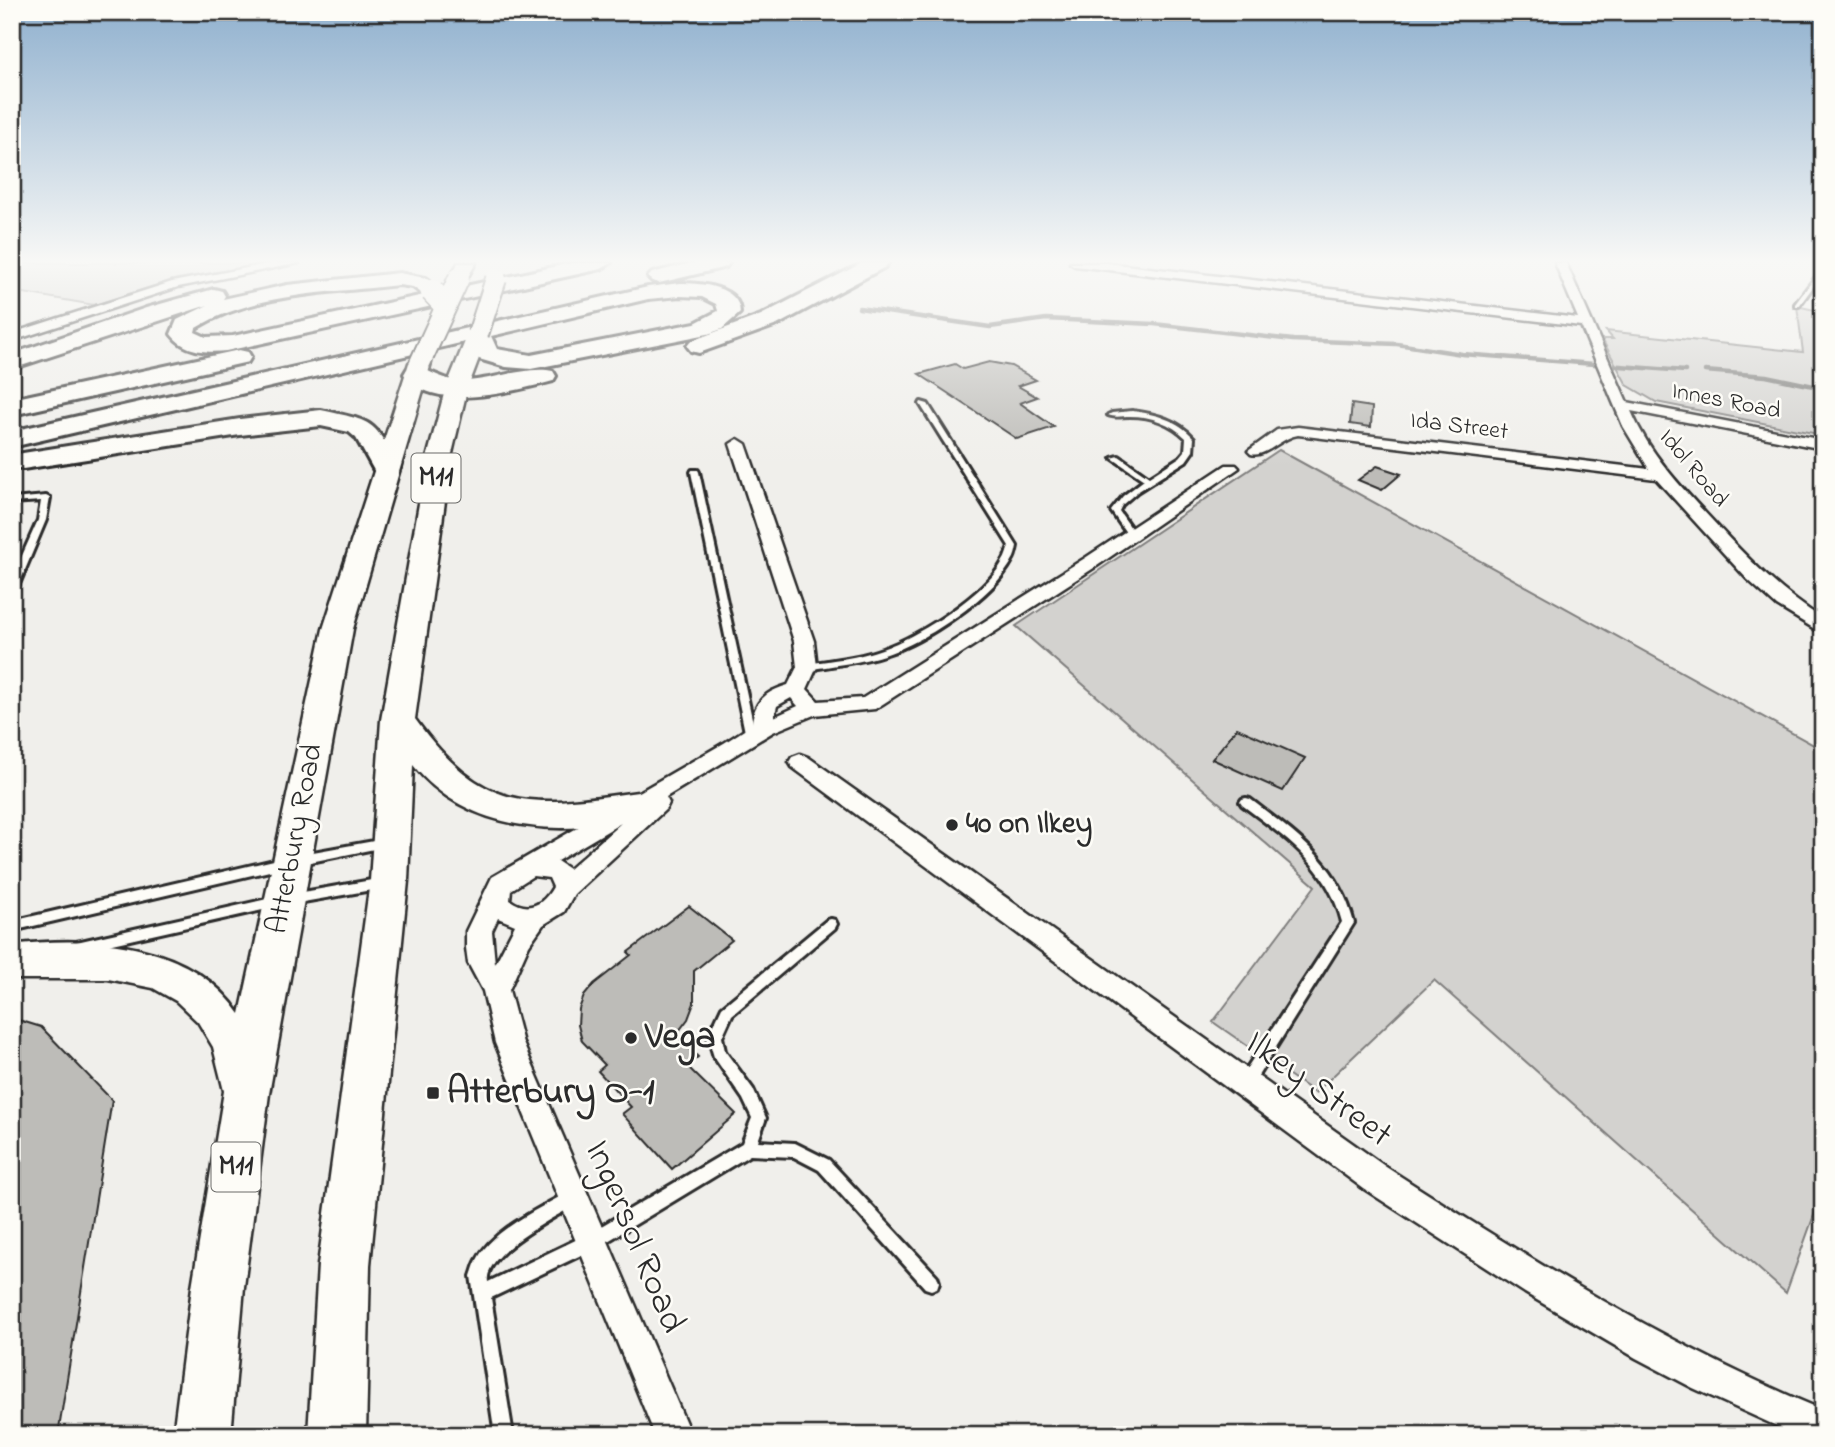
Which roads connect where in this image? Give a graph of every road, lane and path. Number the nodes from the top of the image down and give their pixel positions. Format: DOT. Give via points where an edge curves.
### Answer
graph roads {
  1 [pos="32,331"];
  2 [pos="103,331"];
  3 [pos="184,331"];
  4 [pos="304,331"];
  5 [pos="355,331"];
  6 [pos="384,331"];
  7 [pos="429,331"];
  8 [pos="483,331"];
  9 [pos="485,331"];
  10 [pos="694,331"];
  11 [pos="744,331"];
  12 [pos="1589,331"];
  13 [pos="12,337"];
  14 [pos="478,347"];
  15 [pos="12,362"];
  16 [pos="418,368"];
  17 [pos="457,390"];
  18 [pos="924,404"];
  19 [pos="1621,405"];
  20 [pos="12,407"];
  21 [pos="1112,415"];
  22 [pos="12,424"];
  23 [pos="12,439"];
  24 [pos="738,444"];
  25 [pos="1823,445"];
  26 [pos="1256,451"];
  27 [pos="1116,458"];
  28 [pos="12,463"];
  29 [pos="386,468"];
  30 [pos="1231,468"];
  31 [pos="695,472"];
  32 [pos="1661,475"];
  33 [pos="1150,481"];
  34 [pos="12,501"];
  35 [pos="1132,535"];
  36 [pos="12,589"];
  37 [pos="1823,628"];
  38 [pos="807,667"];
  39 [pos="796,690"];
  40 [pos="809,709"];
  41 [pos="398,720"];
  42 [pos="757,732"];
  43 [pos="800,762"];
  44 [pos="691,774"];
  45 [pos="1246,802"];
  46 [pos="638,805"];
  47 [pos="390,862"];
  48 [pos="529,867"];
  49 [pos="287,881"];
  50 [pos="565,887"];
  51 [pos="496,897"];
  52 [pos="536,916"];
  53 [pos="831,924"];
  54 [pos="13,950"];
  55 [pos="496,990"];
  56 [pos="1244,1084"];
  57 [pos="246,1094"];
  58 [pos="748,1148"];
  59 [pos="574,1196"];
  60 [pos="592,1241"];
  61 [pos="932,1282"];
  62 [pos="483,1293"];
  63 [pos="1823,1428"];
  64 [pos="202,1435"];
  65 [pos="337,1435"];
  66 [pos="504,1435"];
  67 [pos="673,1435"];
  1 -- 13 [label="street"];
  2 -- 15 [label="highway"];
  3 -- 4 [label="highway" via="191,341 203,344 233,344"];
  5 -- 20 [label="highway"];
  6 -- 22 [label="highway"];
  7 -- 16 [label="main road, Atterbury Road / M11, bridge"];
  8 -- 14 [label="main road, M11, bridge"];
  9 -- 23 [label="highway"];
  10 -- 14 [label="highway" via="531,362 506,360"];
  11 -- 17 [label="highway" via="636,360"];
  12 -- 19 [label="street, Idol Road"];
  14 -- 17 [label="main road, M11"];
  16 -- 17 [label="highway" via="434,386"];
  16 -- 29 [label="main road, Atterbury Road / M11"];
  17 -- 41 [label="main road, M11" via="439,458"];
  18 -- 38 [label="lane" via="1013,546 1012,558 967,605 901,644 863,657"];
  19 -- 25 [label="street, Innes Road"];
  19 -- 32 [label="street, Idol Road" via="1637,442"];
  21 -- 33 [label="lane" via="1131,412 1158,418 1190,438 1183,459"];
  24 -- 38 [label="street" via="804,641"];
  26 -- 32 [label="street, Ida Street" via="1282,433 1298,431"];
  27 -- 33 [label="lane"];
  28 -- 29 [label="highway" via="321,418 358,426"];
  29 -- 49 [label="main road, Atterbury Road / M11" via="338,629"];
  30 -- 35 [label="street"];
  31 -- 42 [label="lane"];
  32 -- 37 [label="street, Idol Road" via="1753,575"];
  33 -- 35 [label="lane" via="1116,507"];
  34 -- 36 [label="lane" via="46,498 42,520"];
  35 -- 40 [label="street" via="1097,565 868,705"];
  38 -- 39 [label="street"];
  39 -- 40 [label="street"];
  39 -- 42 [label="street" via="765,705"];
  40 -- 42 [label="street"];
  41 -- 46 [label="main road" via="434,767 465,794 492,806 547,816"];
  41 -- 47 [label="main road, M11"];
  42 -- 44 [label="street"];
  43 -- 56 [label="street, Ilkey Street"];
  44 -- 46 [label="street"];
  44 -- 50 [label="street"];
  45 -- 56 [label="lane" via="1295,839 1320,867 1345,903 1348,923"];
  46 -- 48 [label="street"];
  47 -- 49 [label="lane"];
  47 -- 49 [label="lane"];
  47 -- 65 [label="main road, M11" via="344,1265"];
  48 -- 50 [label="street" via="559,872"];
  48 -- 51 [label="street" via="506,878"];
  49 -- 54 [label="lane"];
  49 -- 54 [label="lane"];
  49 -- 57 [label="main road, Atterbury Road / M11"];
  50 -- 52 [label="street" via="559,901"];
  51 -- 52 [label="street" via="507,915"];
  51 -- 55 [label="street, Ingersol Road" via="479,931 479,948 481,964"];
  52 -- 55 [label="street" via="519,940"];
  53 -- 58 [label="lane" via="727,1011 715,1037 719,1054 759,1118"];
  54 -- 57 [label="main road" via="123,962 186,983 233,1039"];
  55 -- 59 [label="street, Ingersol Road" via="509,1043"];
  56 -- 63 [label="street, Ilkey Street" via="1375,1178 1597,1319 1695,1371"];
  57 -- 64 [label="main road, Atterbury Road / M11"];
  58 -- 60 [label="lane"];
  58 -- 61 [label="lane" via="795,1150 824,1165"];
  59 -- 60 [label="street, Ingersol Road"];
  59 -- 62 [label="lane" via="486,1257 478,1276"];
  60 -- 62 [label="lane"];
  60 -- 67 [label="street, Ingersol Road"];
  62 -- 66 [label="lane"];
}
